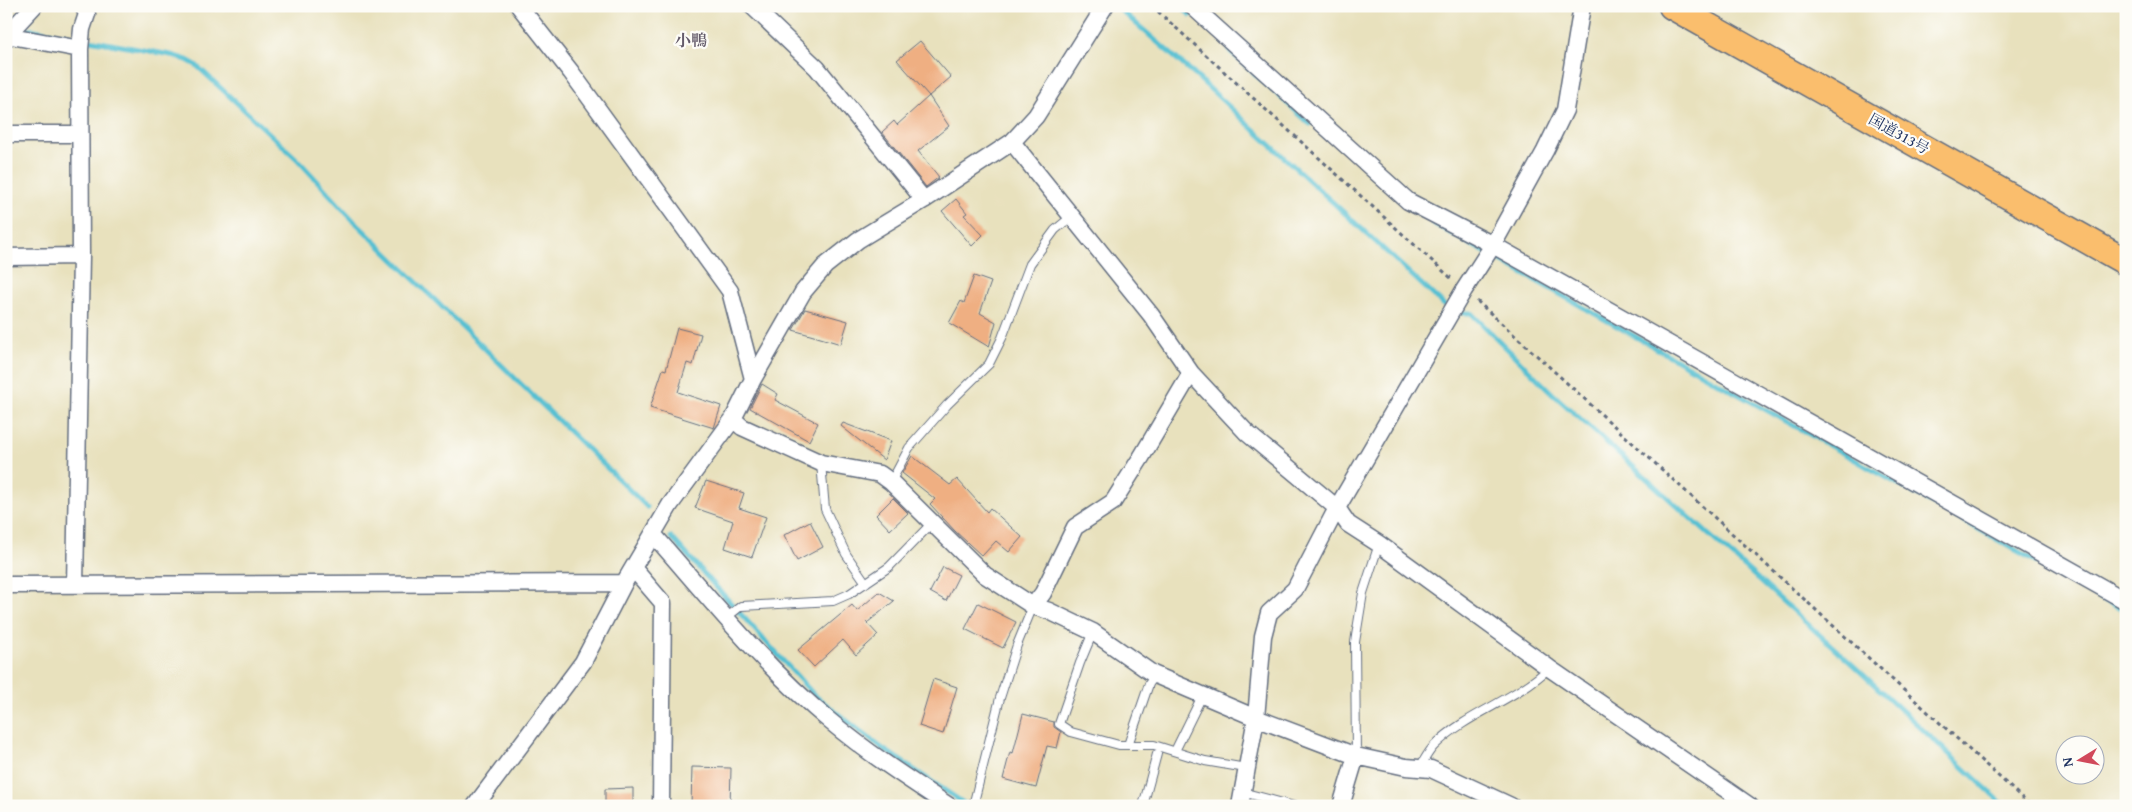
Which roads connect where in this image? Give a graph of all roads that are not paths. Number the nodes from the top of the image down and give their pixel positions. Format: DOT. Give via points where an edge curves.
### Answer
graph roads {
  1 [pos="34,6"];
  2 [pos="83,6"];
  3 [pos="519,6"];
  4 [pos="752,6"];
  5 [pos="1105,6"];
  6 [pos="1192,6"];
  7 [pos="1582,6"];
  8 [pos="1672,6"];
  9 [pos="6,35"];
  10 [pos="80,49"];
  11 [pos="6,134"];
  12 [pos="80,134"];
  13 [pos="1012,142"];
  14 [pos="924,200"];
  15 [pos="1072,216"];
  16 [pos="1493,245"];
  17 [pos="81,256"];
  18 [pos="6,257"];
  19 [pos="2126,262"];
  20 [pos="1191,373"];
  21 [pos="753,379"];
  22 [pos="733,419"];
  23 [pos="821,463"];
  24 [pos="891,482"];
  25 [pos="1337,508"];
  26 [pos="932,523"];
  27 [pos="653,534"];
  28 [pos="1379,544"];
  29 [pos="634,568"];
  30 [pos="624,583"];
  31 [pos="866,583"];
  32 [pos="6,585"];
  33 [pos="75,585"];
  34 [pos="2126,601"];
  35 [pos="1033,606"];
  36 [pos="726,618"];
  37 [pos="1093,632"];
  38 [pos="1549,668"];
  39 [pos="1155,676"];
  40 [pos="1202,696"];
  41 [pos="1256,718"];
  42 [pos="1128,745"];
  43 [pos="1175,751"];
  44 [pos="1157,754"];
  45 [pos="1356,756"];
  46 [pos="1246,768"];
  47 [pos="1419,768"];
  48 [pos="1241,799"];
  49 [pos="973,805"];
  50 [pos="475,806"];
  51 [pos="661,806"];
  52 [pos="949,806"];
  53 [pos="1143,806"];
  54 [pos="1294,806"];
  55 [pos="1342,806"];
  56 [pos="1511,806"];
  57 [pos="1750,806"];
  1 -- 9 [label="street"];
  2 -- 10 [label="street" via="87,14"];
  3 -- 21 [label="street" via="577,79 730,292"];
  4 -- 14 [label="street" via="817,68"];
  5 -- 13 [label="street" via="1036,116"];
  6 -- 16 [label="street" via="1408,201"];
  7 -- 16 [label="street" via="1565,110"];
  8 -- 19 [label="highway, 国道313号"];
  9 -- 10 [label="street"];
  10 -- 12 [label="street"];
  11 -- 12 [label="street"];
  12 -- 17 [label="street"];
  13 -- 14 [label="street"];
  13 -- 15 [label="street"];
  14 -- 21 [label="street" via="858,240 825,266 803,292"];
  15 -- 20 [label="street" via="1151,315"];
  15 -- 24 [label="lane" via="1055,230 1030,264 989,364 946,405 910,448"];
  16 -- 25 [label="street"];
  16 -- 34 [label="street"];
  17 -- 18 [label="street"];
  17 -- 33 [label="street"];
  20 -- 25 [label="street" via="1247,433"];
  20 -- 35 [label="street" via="1113,502 1075,527"];
  21 -- 22 [label="street"];
  22 -- 23 [label="street" via="742,427"];
  22 -- 27 [label="street" via="670,505"];
  23 -- 24 [label="street" via="880,474"];
  23 -- 31 [label="lane" via="825,509 846,554"];
  24 -- 26 [label="street"];
  25 -- 28 [label="street" via="1348,524"];
  25 -- 41 [label="street" via="1295,589 1269,613 1263,636"];
  26 -- 31 [label="lane" via="889,567"];
  26 -- 35 [label="street" via="985,575"];
  27 -- 29 [label="street"];
  27 -- 36 [label="street"];
  28 -- 38 [label="street"];
  28 -- 45 [label="lane" via="1363,593 1355,642"];
  29 -- 30 [label="street"];
  29 -- 51 [label="street" via="663,603"];
  30 -- 33 [label="street"];
  30 -- 50 [label="street" via="583,662"];
  31 -- 36 [label="lane" via="833,602 741,606"];
  32 -- 33 [label="street"];
  35 -- 37 [label="street"];
  35 -- 49 [label="lane" via="1000,698"];
  36 -- 52 [label="street" via="830,722"];
  37 -- 39 [label="street"];
  37 -- 42 [label="lane" via="1059,724 1072,732 1119,746"];
  38 -- 47 [label="lane" via="1536,681 1462,724 1434,746"];
  38 -- 57 [label="street"];
  39 -- 40 [label="street"];
  39 -- 42 [label="lane" via="1149,684"];
  40 -- 41 [label="street"];
  40 -- 43 [label="lane"];
  41 -- 45 [label="street"];
  41 -- 46 [label="street"];
  42 -- 43 [label="lane" via="1154,745"];
  43 -- 46 [label="lane" via="1205,761"];
  44 -- 53 [label="lane"];
  45 -- 47 [label="street"];
  45 -- 55 [label="street"];
  46 -- 48 [label="street"];
  47 -- 56 [label="street" via="1431,769"];
  48 -- 54 [label="lane"];
}
